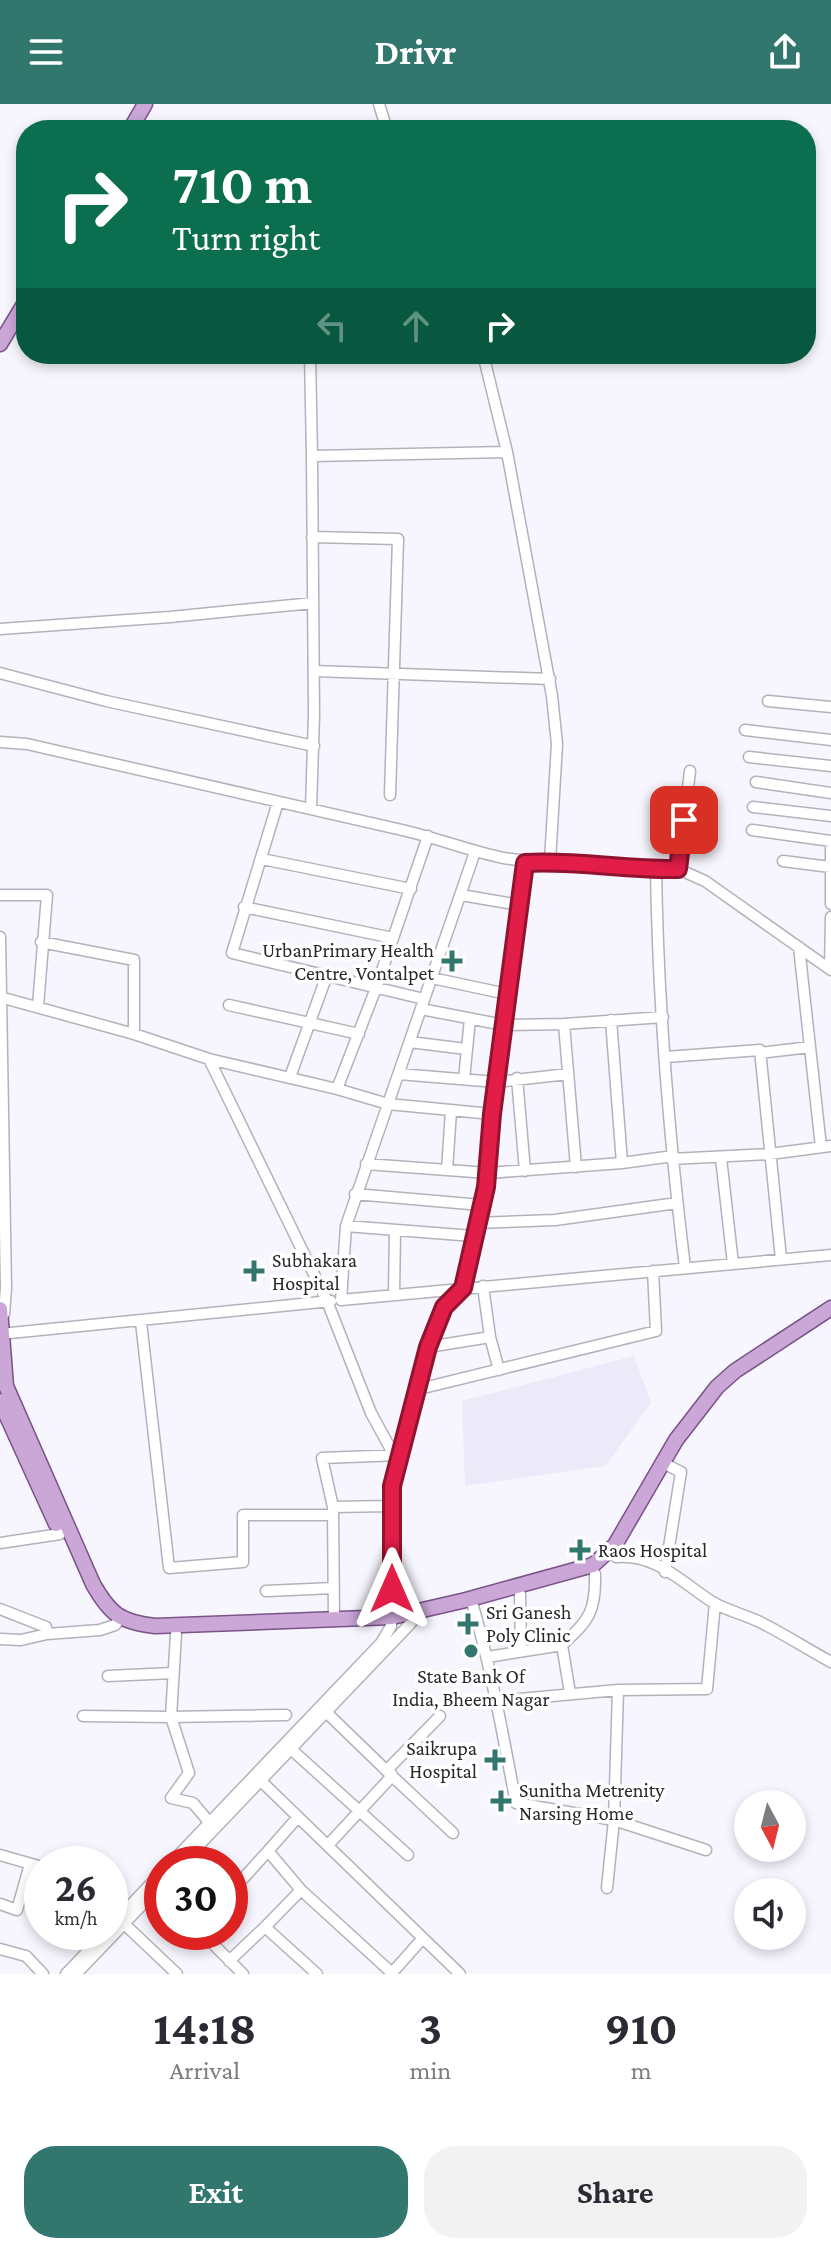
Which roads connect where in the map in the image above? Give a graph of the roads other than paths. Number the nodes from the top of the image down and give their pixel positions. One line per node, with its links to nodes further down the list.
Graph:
1 (16, 318): 2 (main road)
2 (0, 344)
3 (310, 364): 6 (street)
4 (485, 364): 5 (street)
5 (507, 452): 6 (street); 13 (street)
6 (312, 456): 7 (street)
7 (312, 537): 8 (street); 12 (street)
8 (313, 603): 9 (street); 10 (street)
9 (0, 629)
10 (314, 671): 12 (street); 19 (street)
11 (0, 673): 19 (street)
12 (396, 673): 13 (street); 25 (street)
13 (550, 679): 36 (street)
14 (768, 701): 15 (street)
15 (831, 707)
16 (745, 730): 17 (street)
17 (831, 740)
18 (0, 742): 26 (street)
19 (314, 746): 28 (street)
20 (749, 757): 21 (street)
21 (831, 766)
22 (690, 771): 41 (street)
23 (756, 782): 24 (street)
24 (831, 793)
25 (390, 795)
26 (278, 802): 28 (street); 35 (street)
27 (753, 807): 29 (street)
28 (311, 808): 31 (street)
29 (831, 816)
30 (752, 830): 32 (street)
31 (428, 836): 34 (street); 42 (street)
32 (831, 841)
33 (831, 848): 39 (street)
34 (475, 852): 38 (street); 44 (street)
35 (262, 859): 42 (street); 47 (street)
36 (550, 861): 38 (street); 40 (street)
37 (783, 861): 39 (street)
38 (525, 863): 46 (street)
39 (830, 867): 45 (street)
40 (656, 869): 41 (street); 62 (street)
41 (678, 869): 52 (street)
42 (411, 889): 50 (street)
43 (0, 895): 51 (street)
44 (461, 895): 46 (street); 55 (street)
45 (831, 904)
46 (520, 905): 57 (street)
47 (244, 907): 50 (street); 54 (street)
48 (831, 917): 53 (street)
49 (0, 937): 58 (street)
50 (393, 938): 56 (street)
51 (41, 942): 61 (street); 68 (street)
52 (799, 947): 53 (street); 71 (street)
53 (830, 970)
54 (327, 975): 56 (street); 65 (street)
55 (432, 978): 57 (street); 59 (street)
56 (376, 988): 59 (street); 69 (street)
57 (507, 994): 67 (street)
58 (1, 997): 61 (street); 117 (street)
59 (423, 1004): 63 (street); 70 (street)
60 (229, 1005): 65 (street)
61 (38, 1006): 68 (street)
62 (663, 1017): 64 (street); 74 (street)
63 (470, 1019): 67 (street); 72 (street)
64 (611, 1020): 66 (street); 90 (street)
65 (308, 1024): 69 (street); 78 (street)
66 (564, 1024): 67 (street); 77 (street)
67 (504, 1025): 81 (street)
68 (134, 1034): 75 (street)
69 (359, 1034): 82 (street)
70 (410, 1042): 72 (street); 76 (street)
71 (810, 1047): 73 (street); 86 (street)
72 (466, 1049): 80 (street)
73 (760, 1053): 74 (street); 87 (street)
74 (666, 1057): 88 (street)
75 (209, 1059): 78 (street); 112 (street)
76 (399, 1074): 80 (street); 83 (street)
77 (568, 1074): 79 (street); 92 (street)
78 (290, 1077): 82 (street)
79 (517, 1078): 81 (street); 94 (street)
80 (464, 1079): 81 (street)
81 (496, 1082): 85 (street)
82 (337, 1089): 83 (street)
83 (388, 1104): 84 (street); 91 (street)
84 (451, 1111): 85 (street); 93 (street)
85 (492, 1114): 95 (street)
86 (826, 1147): 87 (street)
87 (770, 1154): 89 (street); 104 (street)
88 (672, 1157): 89 (street); 90 (street); 97 (street)
89 (721, 1158): 105 (street)
90 (622, 1163): 92 (street)
91 (366, 1164): 93 (street); 96 (street)
92 (576, 1167): 94 (street)
93 (447, 1170): 95 (street)
94 (525, 1171): 95 (street)
95 (488, 1173): 98 (street)
96 (355, 1194): 98 (street); 100 (street)
97 (677, 1203): 99 (street); 106 (street)
98 (481, 1205): 99 (street)
99 (477, 1223): 102 (street)
100 (346, 1226): 101 (street); 111 (street)
101 (395, 1230): 102 (street); 110 (street)
102 (473, 1236): 109 (street)
103 (831, 1255): 104 (street)
104 (781, 1259): 105 (street)
105 (733, 1264): 106 (street)
106 (685, 1268): 107 (street)
107 (653, 1271): 108 (street); 120 (street)
108 (483, 1286): 109 (street); 118 (street)
109 (463, 1288): 110 (street); 119 (street)
110 (394, 1294): 111 (street)
111 (341, 1300): 112 (street)
112 (327, 1301): 116 (street); 124 (street)
113 (831, 1308): 139 (main road)
114 (0, 1309): 117 (main road)
115 (831, 1317): 125 (main road)
116 (141, 1322): 117 (street); 127 (street)
117 (1, 1334): 142 (main road)
118 (490, 1337): 119 (street); 120 (street)
119 (428, 1347): 121 (street)
120 (499, 1370): 121 (street)
121 (419, 1389): 124 (street)
122 (0, 1401): 123 (main road)
123 (6, 1428): 128 (main road)
124 (398, 1455): 126 (street); 127 (street)
125 (669, 1466): 130 (main road); 131 (street)
126 (392, 1506): 127 (street); 141 (street)
127 (333, 1511): 133 (street)
128 (60, 1534): 129 (street); 142 (main road)
129 (0, 1543)
130 (616, 1557): 131 (street); 132 (main road)
131 (665, 1572): 136 (street)
132 (595, 1574): 135 (main road); 146 (street)
133 (334, 1588): 134 (street); 140 (street)
134 (266, 1591)
135 (520, 1594): 137 (main road); 147 (street)
136 (715, 1603): 149 (street); 152 (street)
137 (473, 1606): 139 (main road); 148 (street)
138 (0, 1609): 143 (street)
139 (412, 1618): 141 (main road); 155 (street)
140 (334, 1621): 141 (main road); 142 (main road)
141 (392, 1621): 144 (main road); 166 (street)
142 (118, 1622): 143 (street); 144 (main road)
143 (47, 1634): 145 (street)
144 (176, 1634): 150 (street)
145 (0, 1639)
146 (562, 1645): 147 (street); 153 (street)
147 (521, 1650): 148 (street)
148 (488, 1657): 154 (street)
149 (831, 1662)
150 (173, 1673): 151 (street); 159 (street)
151 (108, 1676)
152 (618, 1690): 153 (street); 165 (street)
153 (570, 1693): 154 (street)
154 (496, 1701): 165 (street)
155 (327, 1713): 160 (street); 161 (street)
156 (286, 1715): 159 (street)
157 (83, 1716): 159 (street)
158 (440, 1716): 161 (street)
159 (171, 1717): 166 (street)
160 (291, 1749): 162 (street); 163 (street)
161 (392, 1776): 163 (street); 167 (street)
162 (261, 1781): 164 (street); 170 (street)
163 (361, 1812): 168 (street); 174 (street)
164 (298, 1817): 168 (street); 172 (street)
165 (614, 1820): 171 (street); 178 (street)
166 (209, 1822): 169 (street)
167 (453, 1833)
168 (328, 1845): 187 (street)
169 (187, 1846)
170 (198, 1846)
171 (706, 1850)
172 (268, 1851): 176 (street); 179 (street)
173 (0, 1855): 175 (street)
174 (408, 1855)
175 (24, 1862)
176 (248, 1873)
177 (24, 1885): 182 (street)
178 (607, 1888)
179 (301, 1890): 185 (street); 199 (street)
180 (144, 1894): 183 (street)
181 (144, 1903): 184 (street)
182 (0, 1904)
183 (128, 1913)
184 (128, 1916)
185 (265, 1927): 192 (street); 198 (street)
186 (128, 1928): 196 (street)
187 (423, 1938): 199 (street); 200 (street)
188 (88, 1950): 195 (street)
189 (98, 1950): 193 (street)
190 (218, 1950): 192 (street)
191 (1, 1951): 194 (street)
192 (229, 1961): 197 (street)
193 (80, 1973)
194 (43, 1974)
195 (66, 1974)
196 (177, 1974)
197 (243, 1974)
198 (317, 1974)
199 (392, 1974)
200 (458, 1974)

